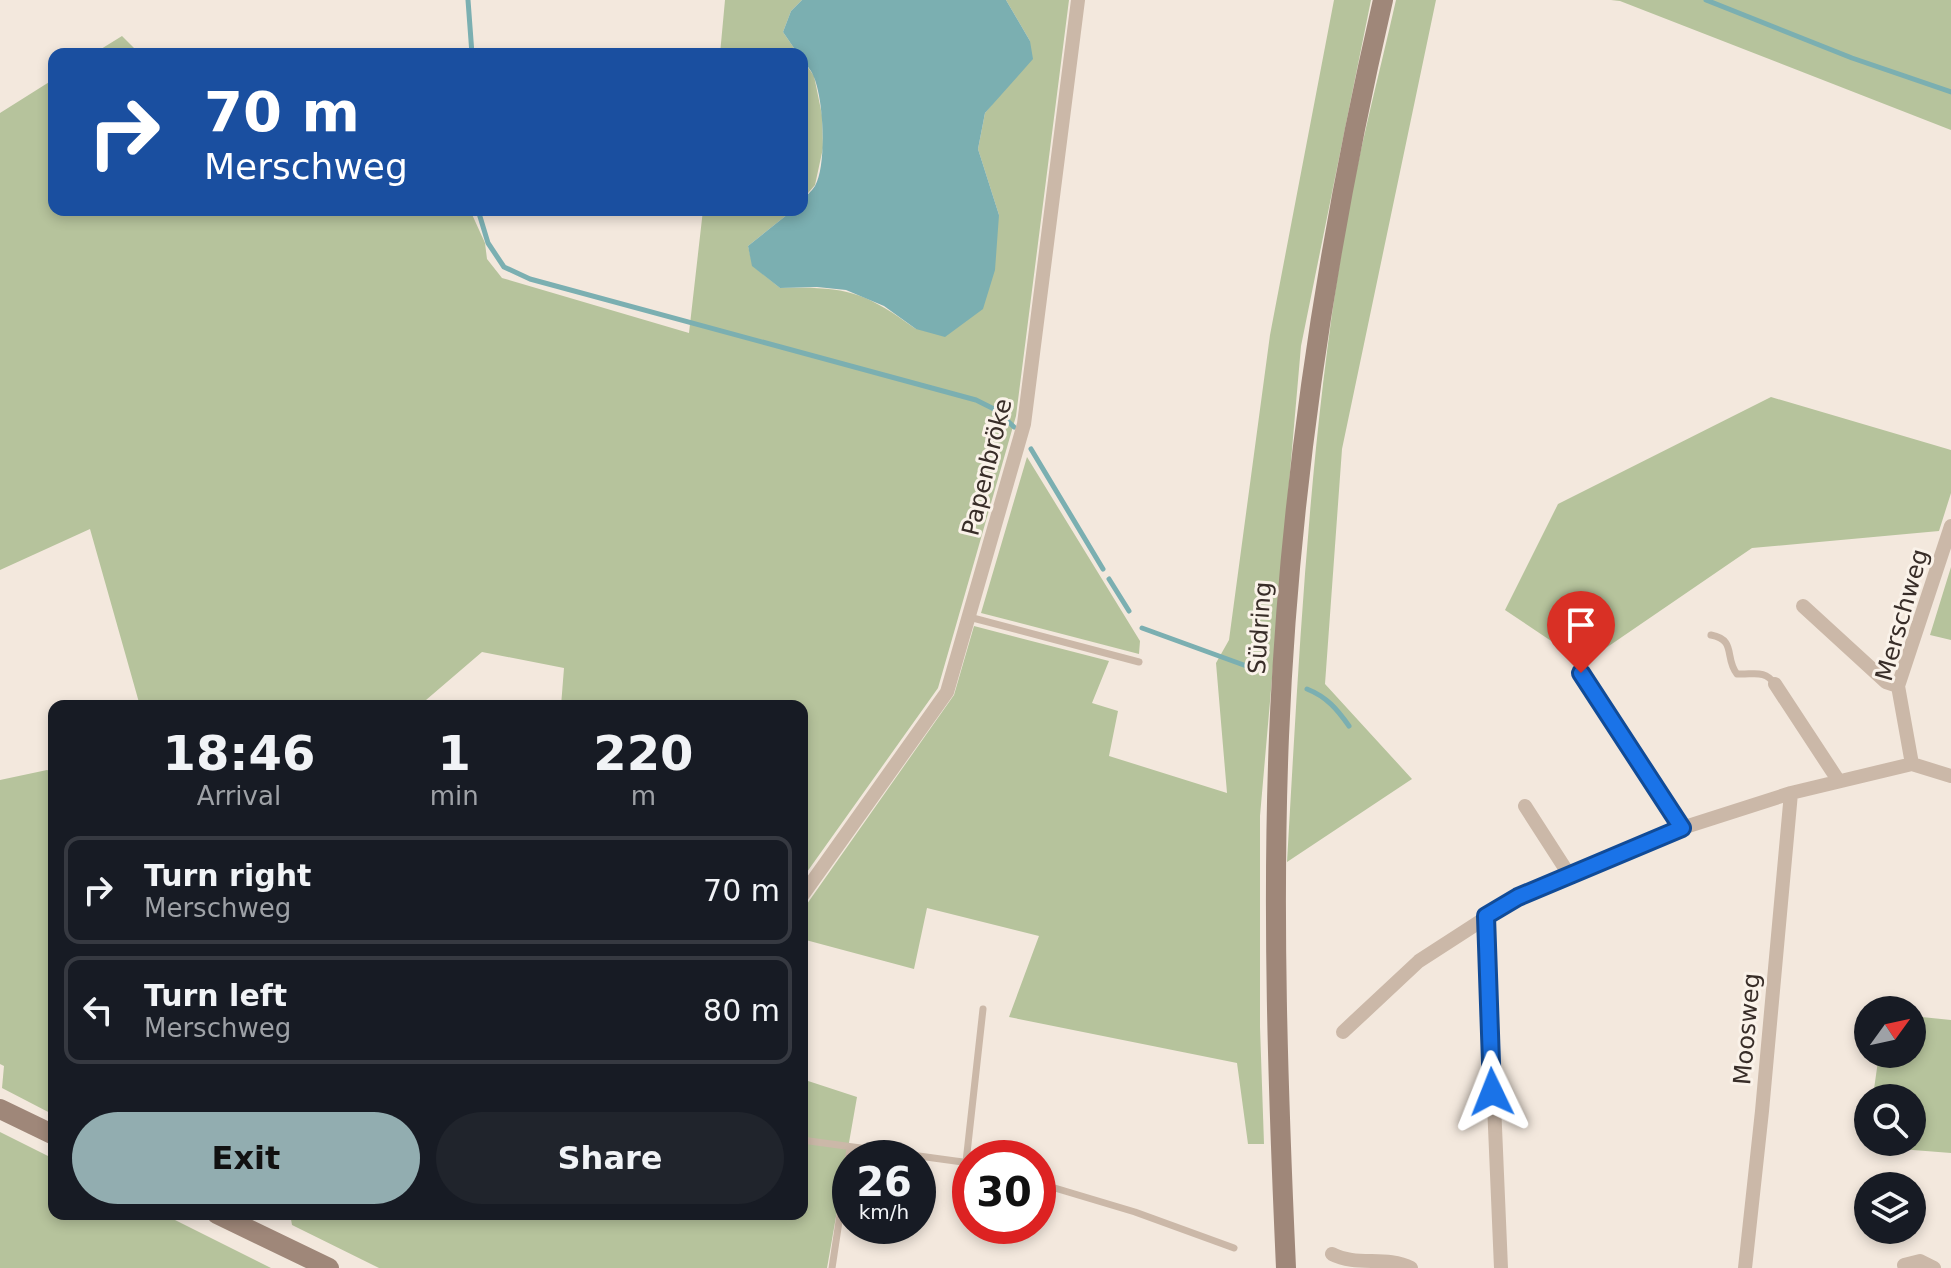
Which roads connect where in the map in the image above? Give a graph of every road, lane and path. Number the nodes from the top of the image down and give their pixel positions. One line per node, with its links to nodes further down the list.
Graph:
1 (1078, 0): 5 (street, Papenbröke)
2 (1383, 0): 35 (main road, Südring)
3 (1951, 526): 10 (street, Merschweg)
4 (1803, 606): 10 (street)
5 (969, 617): 7 (lane); 18 (street, Papenbröke)
6 (1711, 635): 9 (lane)
7 (1139, 662)
8 (1581, 673): 16 (street)
9 (1775, 684): 13 (street)
10 (1898, 686): 11 (street, Merschweg)
11 (1912, 764): 12 (street); 13 (street)
12 (1951, 776)
13 (1838, 780): 14 (street)
14 (1791, 793): 16 (street); 38 (street, Moosweg)
15 (1525, 806): 17 (street)
16 (1682, 828): 17 (street)
17 (1570, 876): 19 (street)
18 (808, 888)
19 (1486, 916): 21 (street); 37 (street)
20 (983, 1009): 24 (lane)
21 (1343, 1032)
22 (0, 1109): 23 (main road)
23 (48, 1132)
24 (970, 1140)
25 (808, 1141): 26 (lane)
26 (832, 1145)
27 (1056, 1188): 30 (lane)
28 (236, 1220): 33 (main road)
29 (836, 1244): 34 (lane)
30 (1234, 1248)
31 (1332, 1254): 36 (street)
32 (1904, 1265): 39 (street)
33 (329, 1268)
34 (832, 1268)
35 (1286, 1268)
36 (1411, 1268)
37 (1501, 1268)
38 (1745, 1268)
39 (1934, 1268)

